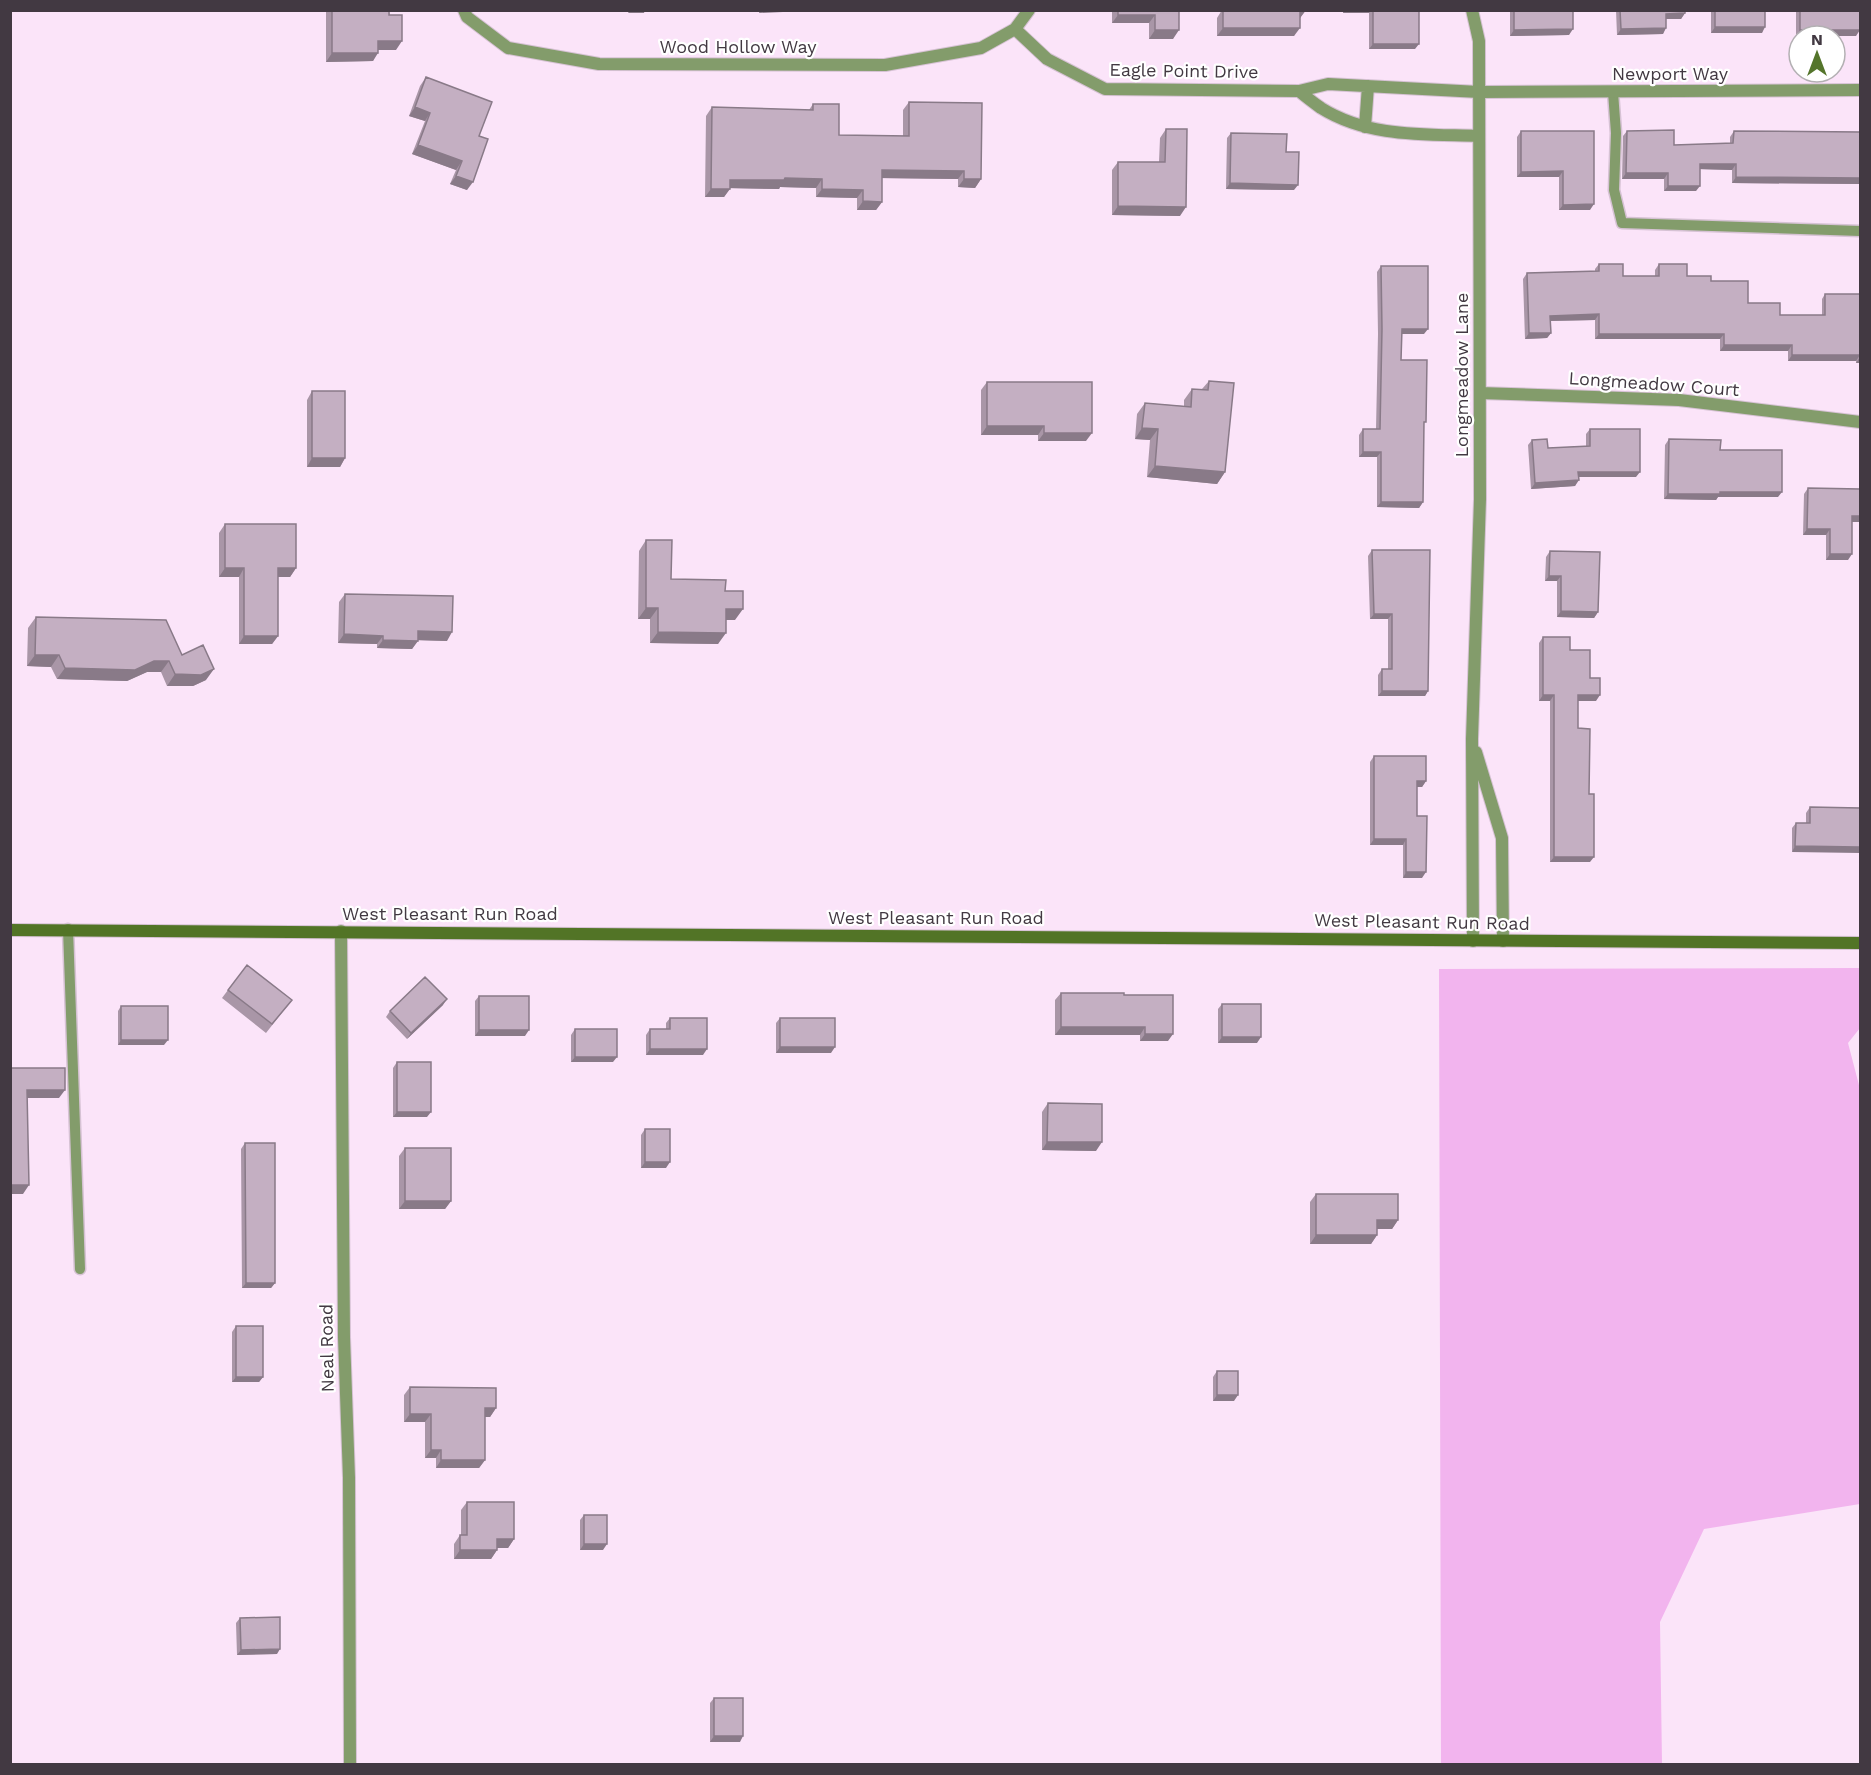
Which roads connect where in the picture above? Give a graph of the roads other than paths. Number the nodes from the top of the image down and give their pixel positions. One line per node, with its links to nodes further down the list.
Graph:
1 (1029, 10): 4 (street)
2 (1472, 10): 8 (street, Longmeadow Lane)
3 (466, 14): 4 (street, Wood Hollow Way)
4 (1015, 29): 7 (street, Eagle Point Drive)
5 (1368, 87): 7 (street, Eagle Point Drive); 8 (street, Eagle Point Drive); 10 (street)
6 (1860, 90): 9 (street, Newport Way)
7 (1299, 91): 10 (street)
8 (1479, 92): 9 (street, Newport Way); 11 (street, Longmeadow Lane)
9 (1613, 92): 12 (lane)
10 (1365, 127): 11 (street)
11 (1479, 136): 13 (street, Longmeadow Lane)
12 (1860, 231)
13 (1480, 393): 14 (street, Longmeadow Court); 15 (street, Longmeadow Lane)
14 (1860, 422)
15 (1472, 740): 19 (street, Longmeadow Lane); 20 (street, Longmeadow Lane)
16 (68, 929): 17 (main road, West Pleasant Run Road); 18 (main road, West Pleasant Run Road); 22 (lane)
17 (10, 930)
18 (341, 931): 19 (main road, West Pleasant Run Road); 23 (street, Neal Road)
19 (1473, 941): 20 (main road, West Pleasant Run Road)
20 (1503, 941): 21 (main road, West Pleasant Run Road)
21 (1860, 943)
22 (80, 1269)
23 (350, 1764)

